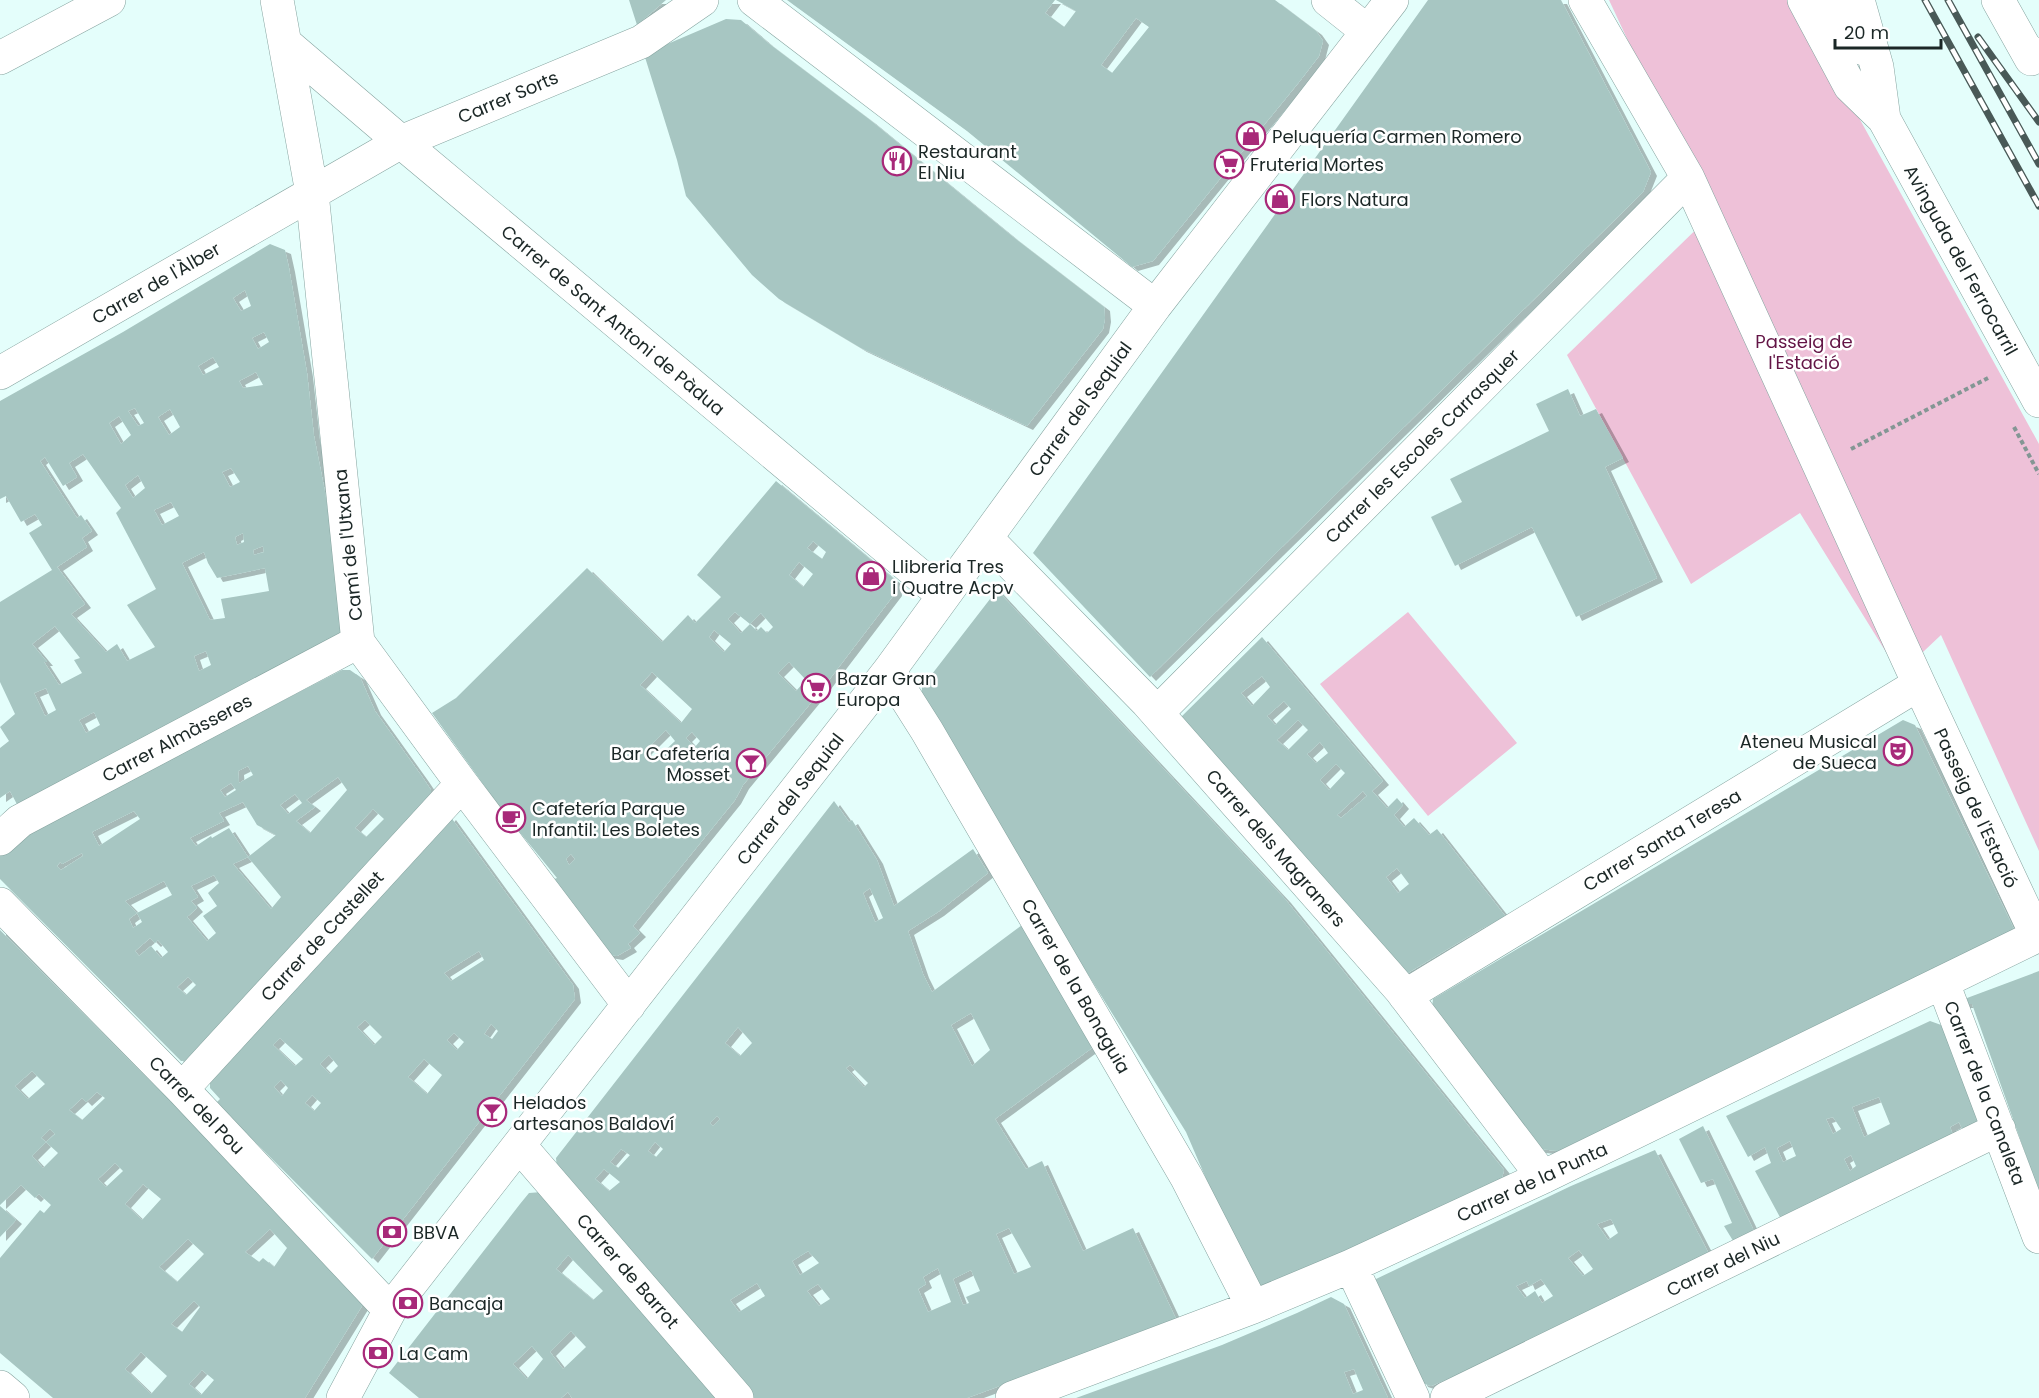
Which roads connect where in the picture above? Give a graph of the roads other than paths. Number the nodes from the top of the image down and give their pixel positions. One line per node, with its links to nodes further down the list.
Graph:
1 (109, 0): 15 (street)
2 (277, 0): 13 (street, Camí de l'Utxana)
3 (702, 0): 18 (street, Carrer Sorts)
4 (754, 0): 21 (street)
5 (1328, 0): 12 (street)
6 (1392, 0): 12 (street, Carrer del Sequial)
7 (1585, 0): 19 (street, Passeig de l'Estació)
8 (1804, 0): 17 (street)
9 (1831, 0): 16 (street)
10 (1858, 0): 16 (street)
11 (1998, 0): 14 (street)
12 (1367, 31): 21 (street, Carrer del Sequial)
13 (285, 43): 18 (street, Carrer de Sant Antoni de Pàdua); 20 (street, Camí de l'Utxana)
14 (2035, 56)
15 (0, 58)
16 (1877, 68): 17 (street)
17 (1884, 119): 23 (street, Avinguda del Ferrocarril)
18 (401, 142): 20 (street, Carrer Sorts); 25 (street, Carrer de Sant Antoni de Pàdua)
19 (1688, 178): 28 (street, Passeig de l'Estació); 29 (street, Carrer les Escoles Carrasquer)
20 (312, 193): 22 (street, Carrer de l'Àlber); 26 (street, Camí de l'Utxana)
21 (1155, 306): 24 (street, Carrer del Sequial)
22 (0, 373)
23 (2039, 401)
24 (986, 538): 25 (street, Carrer del Sequial); 29 (street, Carrer dels Magraners)
25 (943, 596): 27 (street, Carrer del Sequial)
26 (358, 642): 30 (street, Camí de l'Utxana); 31 (street, Carrer Almàsseres)
27 (889, 671): 36 (street, Carrer del Sequial); 43 (street, Carrer de la Bonaguia)
28 (1919, 684): 33 (street, Passeig de l'Estació); 35 (street, Carrer Santa Teresa)
29 (1157, 713): 35 (street, Carrer dels Magraners)
30 (462, 784): 36 (street, Camí de l'Utxana); 37 (street, Carrer de Castellet)
31 (0, 839)
32 (0, 904): 37 (street, Carrer del Pou)
33 (2038, 936): 34 (street, Carrer de la Punta)
34 (1943, 983): 38 (street, Carrer de la Canaleta); 40 (street, Carrer de la Punta)
35 (1405, 996): 40 (street, Carrer dels Magraners)
36 (629, 1005): 39 (street, Carrer del Sequial)
37 (182, 1089): 44 (street, Carrer del Pou)
38 (2000, 1129): 41 (street, Carrer de la Canaleta); 51 (street, Carrer del Niu)
39 (519, 1145): 44 (street, Carrer del Sequial); 48 (street, Carrer de Barrot)
40 (1543, 1177): 42 (street, Carrer de la Punta)
41 (2039, 1237)
42 (1351, 1266): 43 (street, Carrer de la Punta); 50 (street)
43 (1252, 1307): 49 (street, Carrer de la Punta)
44 (390, 1310): 47 (street, Carrer del Sequial)
45 (0, 1387): 46 (street)
46 (13, 1398)
47 (343, 1398)
48 (737, 1398)
49 (1012, 1398)
50 (1413, 1398)
51 (1447, 1398)

